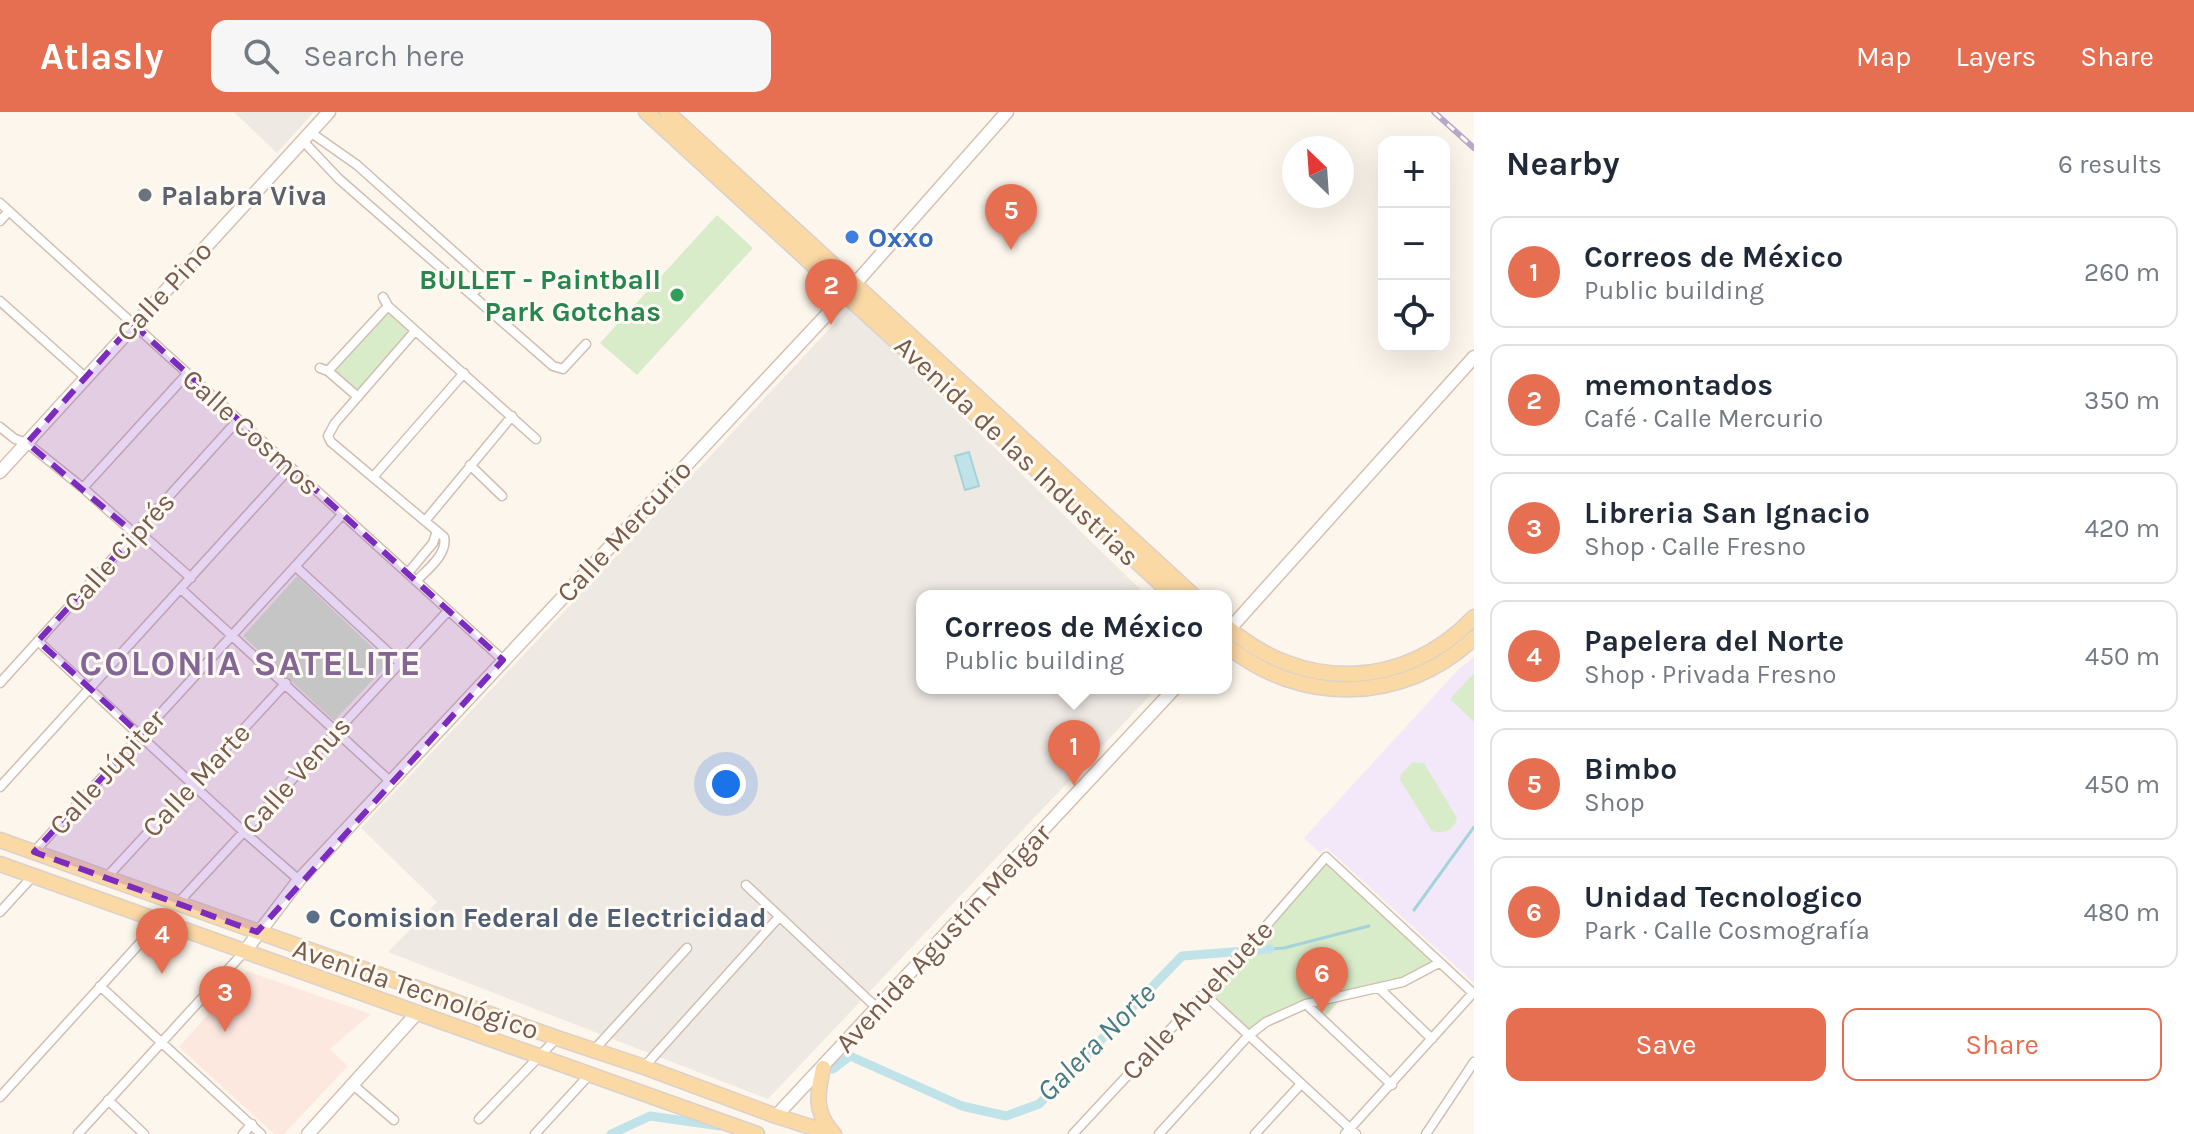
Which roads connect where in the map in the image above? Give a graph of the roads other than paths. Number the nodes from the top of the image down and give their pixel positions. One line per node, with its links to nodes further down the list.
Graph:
1 (329, 112): 5 (main road, Calle Pino)
2 (646, 112): 13 (main road, Avenida de las Industrias)
3 (667, 112): 13 (main road, Avenida de las Industrias)
4 (1007, 112): 13 (main road, Calle Mercurio)
5 (307, 137): 6 (street); 7 (street); 16 (main road, Calle Pino)
6 (341, 155): 7 (street); 10 (street)
7 (330, 167): 12 (street)
8 (0, 203): 9 (street, Calle Cosmos)
9 (9, 211): 11 (street); 16 (street, Calle Cosmos)
10 (417, 220): 12 (street); 14 (street)
11 (0, 221)
12 (403, 236): 14 (street)
13 (850, 289): 33 (main road, Avenida de las Industrias); 55 (main road, Calle Mercurio)
14 (472, 294): 18 (street)
15 (0, 301): 22 (street)
16 (133, 324): 21 (street, Calle Cosmos); 22 (main road, Calle Pino)
17 (415, 331): 20 (street); 23 (street); 23 (street)
18 (586, 344)
19 (1474, 357): 49 (main road)
20 (464, 373): 24 (street); 32 (street)
21 (187, 374): 25 (street, Calle Cosmos); 34 (street)
22 (85, 377): 28 (main road, Calle Pino)
23 (358, 397): 32 (street)
24 (512, 416): 27 (street); 29 (street)
25 (238, 420): 30 (street, Calle Cosmos); 39 (street, Calle Ciprés)
26 (0, 427): 28 (street)
27 (536, 439)
28 (27, 443): 31 (main road, Calle Pino); 34 (street)
29 (470, 465): 35 (street); 37 (street)
30 (290, 468): 36 (street, Calle Cosmos); 42 (street)
31 (0, 472)
32 (374, 476): 37 (street)
33 (1056, 479): 45 (main road, Avenida de las Industrias); 46 (main road, Avenida de las Industrias)
34 (83, 488): 39 (street)
35 (502, 496)
36 (342, 515): 40 (street, Calle Júpiter); 41 (street, Calle Cosmos)
37 (425, 521): 38 (street)
38 (437, 531): 41 (street); 43 (street)
39 (135, 534): 42 (street); 53 (street, Calle Ciprés)
40 (295, 566): 51 (street, Calle Júpiter); 56 (street)
41 (408, 573): 43 (street, Calle Cosmos)
42 (191, 578): 44 (street)
43 (416, 581): 47 (street, Calle Cosmos)
44 (181, 589): 51 (street); 59 (street)
45 (1168, 590)
46 (1187, 590)
47 (448, 611): 55 (street, Calle Cosmos); 56 (street, Calle Venus)
48 (1474, 617): 50 (main road)
49 (1232, 623)
50 (1232, 632)
51 (231, 636): 58 (street); 62 (street, Calle Júpiter)
52 (1474, 638): 54 (main road)
53 (38, 641): 57 (street, Calle Ciprés); 59 (street)
54 (1232, 649)
55 (503, 660): 63 (main road, Calle Mercurio)
56 (400, 663): 61 (street, Calle Venus)
57 (0, 683)
58 (286, 683): 61 (street); 64 (street, Calle Marte)
59 (90, 689): 62 (street); 65 (street)
60 (1169, 694): 87 (main road, Avenida Agustín Melgar)
61 (336, 730): 63 (street); 66 (street, Calle Venus)
62 (141, 735): 64 (street); 68 (street, Calle Júpiter)
63 (391, 782): 72 (main road, Calle Mercurio)
64 (192, 784): 66 (street); 71 (street, Calle Marte)
65 (0, 787)
66 (244, 832): 72 (street); 74 (street, Calle Venus)
67 (0, 840): 68 (main road, Avenida Tecnológico)
68 (34, 852): 71 (main road, Avenida Tecnológico)
69 (0, 864): 70 (main road, Avenida Tecnológico)
70 (33, 876): 75 (street); 77 (main road, Avenida Tecnológico)
71 (106, 878): 74 (main road, Avenida Tecnológico)
72 (299, 880): 78 (main road, Calle Mercurio)
73 (746, 885): 76 (street)
74 (178, 904): 78 (main road, Avenida Tecnológico)
75 (0, 912)
76 (779, 917): 87 (street); 96 (street)
77 (160, 921): 80 (main road, Avenida Tecnológico); 82 (street)
78 (257, 932): 80 (main road, Calle Mercurio); 90 (main road, Avenida Tecnológico)
79 (687, 948): 93 (street)
80 (245, 951): 88 (main road, Avenida Tecnológico); 92 (street)
81 (1439, 963): 83 (street); 84 (street, Calle Ahuehuete); 85 (street)
82 (100, 986): 92 (street); 102 (street)
83 (1379, 988): 86 (street); 91 (street)
84 (1204, 994): 89 (street); 118 (street, Calle Ahuehuete)
85 (1474, 994): 91 (street)
86 (1306, 1004): 89 (street); 101 (street)
87 (877, 1008): 97 (main road, Avenida Agustín Melgar)
88 (418, 1012): 94 (main road, Avenida Tecnológico); 99 (main road)
89 (1248, 1036): 100 (street); 119 (street)
90 (557, 1038): 93 (main road, Avenida Tecnológico); 94 (street)
91 (1432, 1039): 101 (street)
92 (162, 1042): 103 (street); 107 (street)
93 (594, 1050): 96 (main road, Avenida Tecnológico)
94 (541, 1056): 98 (main road, Avenida Tecnológico); 105 (street)
95 (1474, 1062): 121 (street)
96 (644, 1067): 104 (main road, Avenida Tecnológico)
97 (823, 1068): 104 (main road, Avenida Agustín Melgar); 117 (main road)
98 (590, 1073): 108 (main road, Avenida Tecnológico); 110 (street)
99 (352, 1084): 106 (street); 116 (main road)
100 (1301, 1084): 109 (street); 120 (street)
101 (1392, 1085): 109 (street)
102 (0, 1097)
103 (108, 1100): 112 (street); 113 (street)
104 (776, 1116): 111 (main road, Avenida Agustín Melgar); 117 (main road, Avenida Tecnológico)
105 (479, 1119)
106 (394, 1120)
107 (252, 1124): 114 (street); 115 (street)
108 (730, 1128): 111 (main road, Avenida Tecnológico)
109 (1351, 1132)
110 (536, 1133)
111 (753, 1133)
112 (78, 1134)
113 (144, 1134)
114 (243, 1134)
115 (261, 1134)
116 (308, 1134)
117 (833, 1134)
118 (1073, 1134)
119 (1159, 1134)
120 (1255, 1134)
121 (1426, 1134)

